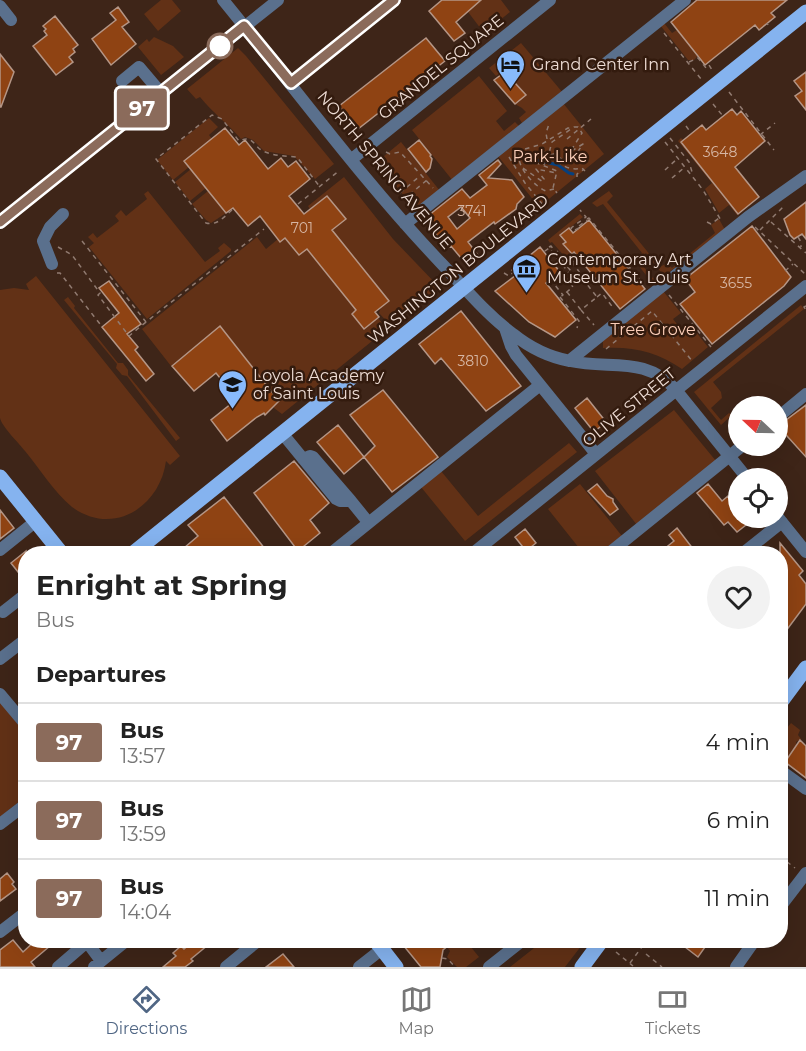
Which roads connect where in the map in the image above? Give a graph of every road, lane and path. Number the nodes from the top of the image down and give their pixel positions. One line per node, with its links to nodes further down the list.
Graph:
1 (223, 0): 10 (street, NORTH SPRING AVENUE)
2 (278, 0): 10 (street)
3 (394, 0): 15 (street)
4 (550, 0): 40 (street, GRANDEL SQUARE)
5 (685, 0): 9 (street)
6 (0, 6): 8 (street)
7 (806, 12): 99 (main road, WASHINGTON BOULEVARD)
8 (11, 20)
9 (656, 23): 11 (path); 31 (street)
10 (244, 26): 15 (street, NORTH SPRING AVENUE); 17 (street)
11 (688, 62): 12 (path); 13 (path)
12 (712, 70)
13 (701, 79)
14 (122, 81): 17 (street)
15 (291, 83): 40 (street, NORTH SPRING AVENUE)
16 (729, 92): 26 (path)
17 (161, 93): 73 (street)
18 (713, 104): 19 (path)
19 (723, 116)
20 (591, 119): 24 (path)
21 (775, 123): 26 (path)
22 (686, 126): 25 (path)
23 (573, 128): 24 (path); 30 (path); 33 (path)
24 (579, 128): 28 (path); 36 (path)
25 (692, 133)
26 (761, 135): 34 (path)
27 (670, 138): 52 (path)
28 (567, 139)
29 (665, 142): 39 (path)
30 (541, 144): 32 (path); 37 (path)
31 (501, 146): 38 (path); 76 (street)
32 (545, 147): 33 (path); 42 (path)
33 (549, 148): 36 (path)
34 (774, 150)
35 (386, 152): 48 (path)
36 (550, 155): 50 (path)
37 (519, 156): 41 (path); 42 (path)
38 (510, 158): 41 (path); 61 (path)
39 (678, 158): 44 (path); 46 (path)
40 (352, 159): 76 (street, NORTH SPRING AVENUE)
41 (518, 160): 43 (path)
42 (545, 165): 47 (path)
43 (521, 166): 47 (path); 55 (path)
44 (685, 167): 51 (path); 52 (path)
45 (340, 170): 56 (path)
46 (665, 170)
47 (557, 174): 58 (path)
48 (422, 175): 54 (path); 57 (path)
49 (806, 176): 98 (street)
50 (577, 177)
51 (672, 177)
52 (693, 177): 70 (path)
53 (388, 178): 57 (path)
54 (426, 180): 59 (path); 63 (path)
55 (534, 183): 58 (path); 61 (path)
56 (320, 187): 64 (path); 67 (path)
57 (406, 188): 60 (path)
58 (554, 189): 62 (path)
59 (434, 190)
60 (400, 193)
61 (533, 193): 65 (path)
62 (557, 193)
63 (409, 202)
64 (298, 204)
65 (543, 205)
66 (783, 207): 72 (path)
67 (232, 210)
68 (580, 210): 71 (path)
69 (63, 214): 82 (street)
70 (720, 217): 74 (path); 75 (path)
71 (587, 218): 71 (path); 102 (path)
72 (771, 221): 79 (path); 84 (path)
73 (0, 222)
74 (707, 222)
75 (723, 223)
76 (405, 224): 99 (street, NORTH SPRING AVENUE)
77 (752, 224): 79 (path)
78 (264, 229): 108 (path)
79 (759, 231): 89 (path)
80 (798, 237): 84 (path)
81 (82, 241): 108 (path)
82 (44, 248): 90 (street); 108 (path)
83 (549, 248): 85 (path); 95 (path); 100 (path)
84 (800, 248): 87 (path)
85 (556, 253): 88 (path); 95 (path)
86 (573, 253): 88 (path)
87 (806, 253)
88 (572, 262): 94 (path)
89 (794, 264): 91 (path); 97 (path)
90 (53, 268): 109 (path)
91 (785, 271)
92 (514, 272): 93 (path)
93 (504, 273)
94 (579, 274): 95 (path); 103 (path)
95 (575, 276)
96 (550, 279): 101 (path)
97 (805, 280): 118 (street, OLIVE STREET)
98 (662, 286): 102 (street); 113 (path)
99 (464, 287): 110 (street, NORTH SPRING AVENUE); 121 (main road, WASHINGTON BOULEVARD)
100 (567, 291): 101 (path); 105 (path)
101 (563, 295): 111 (path)
102 (651, 295): 115 (street)
103 (597, 297): 105 (path); 107 (path)
104 (806, 306): 106 (path)
105 (581, 310): 112 (path)
106 (806, 310)
107 (617, 312)
108 (146, 322)
109 (100, 324)
110 (505, 328): 115 (street, NORTH SPRING AVENUE); 117 (street, NORTH SPRING AVENUE)
111 (577, 328)
112 (596, 329)
113 (712, 348)
114 (606, 349): 116 (path)
115 (569, 361): 118 (street, NORTH SPRING AVENUE)
116 (693, 362)
117 (540, 385): 122 (street, NORTH SPRING AVENUE); 128 (street)
118 (676, 390): 122 (street, OLIVE STREET); 123 (street, NORTH SPRING AVENUE)
119 (806, 394): 120 (street)
120 (788, 409)
121 (282, 433): 128 (street); 132 (main road, WASHINGTON BOULEVARD)
122 (596, 454): 134 (street, OLIVE STREET)
123 (728, 455)
124 (729, 456): 125 (street, NORTH SPRING AVENUE); 135 (street)
125 (739, 468)
126 (0, 477): 127 (main road)
127 (36, 521): 131 (main road); 137 (street)
128 (368, 522): 133 (street)
129 (769, 528): 136 (street)
130 (786, 528): 138 (street)
131 (56, 546)
132 (142, 546)
133 (340, 546)
134 (482, 546)
135 (618, 546)
136 (750, 546)
137 (0, 550)
138 (806, 552)
139 (18, 600): 140 (street)
140 (3, 612)
141 (18, 645): 142 (street)
142 (0, 659)
143 (806, 668): 144 (main road)
144 (788, 692)
145 (0, 694): 146 (street)
146 (18, 715)
147 (788, 776): 148 (street)
148 (806, 789)
149 (18, 810): 150 (street)
150 (0, 824)
151 (788, 863): 152 (path)
152 (805, 874): 153 (street)
153 (788, 896)
154 (18, 918): 155 (street)
155 (0, 932)
156 (80, 948): 172 (street)
157 (90, 948): 170 (street)
158 (117, 948): 170 (street)
159 (249, 948): 173 (street)
160 (374, 948): 174 (street)
161 (382, 948): 175 (main road)
162 (513, 948): 177 (street)
163 (596, 948): 178 (main road)
164 (641, 948): 169 (path)
165 (749, 948): 180 (street)
166 (616, 952): 169 (path)
167 (646, 954): 179 (path)
168 (441, 958): 176 (path)
169 (630, 963): 171 (path)
170 (98, 964)
171 (633, 966)
172 (58, 967)
173 (226, 967)
174 (359, 967)
175 (396, 967)
176 (455, 967)
177 (489, 967)
178 (582, 967)
179 (662, 967)
180 (736, 967)

